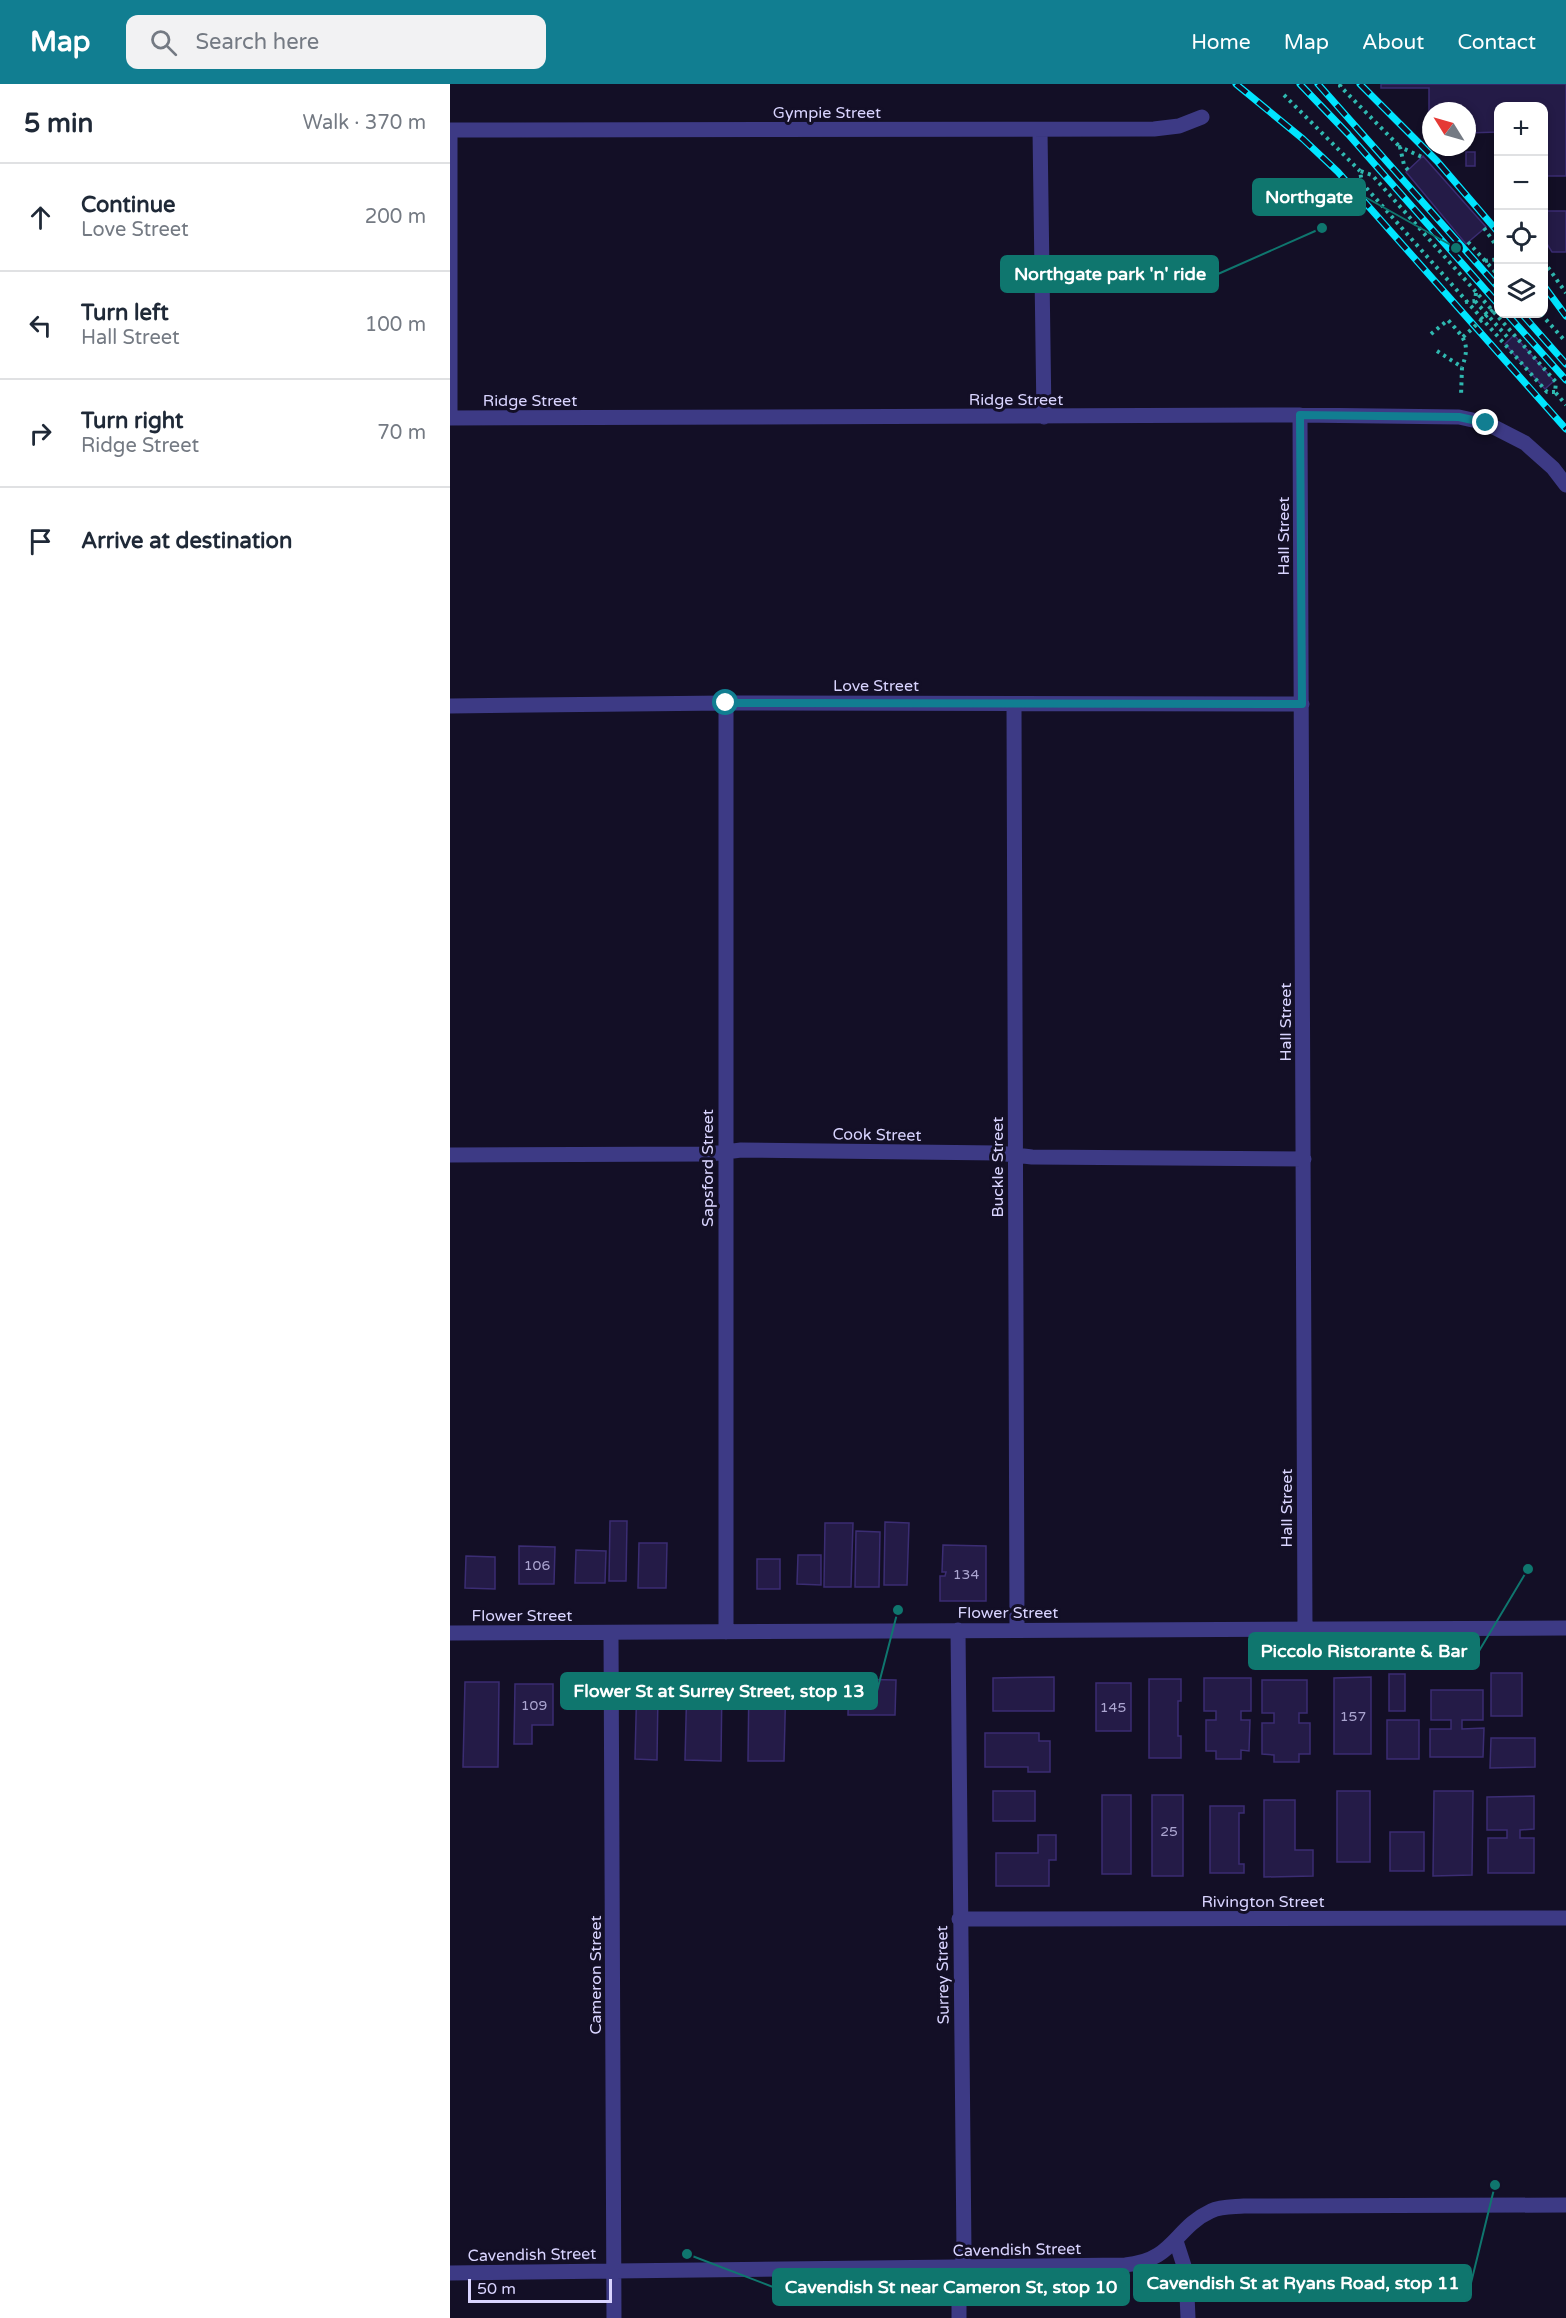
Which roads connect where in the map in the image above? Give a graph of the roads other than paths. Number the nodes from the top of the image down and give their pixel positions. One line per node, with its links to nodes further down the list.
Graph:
1 (1202, 117): 3 (street, Gympie Street)
2 (450, 130): 3 (street, Gympie Street); 6 (street)
3 (1040, 130): 5 (street)
4 (1300, 415): 5 (street, Ridge Street); 7 (street, Ridge Street); 10 (street, Hall Street)
5 (1044, 417): 6 (street, Ridge Street)
6 (450, 418)
7 (1564, 482)
8 (726, 703): 9 (street, Love Street); 11 (street, Love Street); 12 (street, Sapsford Street)
9 (1014, 704): 10 (street, Love Street); 14 (street, Buckle Street)
10 (1302, 704): 15 (street, Hall Street)
11 (450, 706)
12 (725, 1152): 13 (street, Cook Street); 14 (street, Cook Street); 20 (street, Sapsford Street)
13 (450, 1155)
14 (1015, 1155): 15 (street, Cook Street); 19 (street, Buckle Street)
15 (1304, 1159): 17 (street, Hall Street)
16 (1566, 1628): 17 (street, Flower Street)
17 (1305, 1629): 19 (street, Flower Street)
18 (958, 1630): 19 (street, Flower Street); 20 (street, Flower Street); 24 (street, Surrey Street)
19 (1017, 1630)
20 (726, 1632): 22 (street, Flower Street)
21 (450, 1633): 22 (street, Flower Street)
22 (611, 1633): 28 (street, Cameron Street)
23 (1566, 1918): 24 (street, Rivington Street)
24 (959, 1919): 27 (street, Surrey Street)
25 (1566, 2205): 26 (street, Cavendish Street)
26 (1176, 2241): 27 (street, Cavendish Street); 32 (street)
27 (961, 2268): 28 (street, Cavendish Street); 31 (street, Surrey Street)
28 (614, 2271): 29 (street, Cavendish Street); 30 (street, Cameron Street)
29 (450, 2272)
30 (614, 2318)
31 (959, 2318)
32 (1188, 2318)

